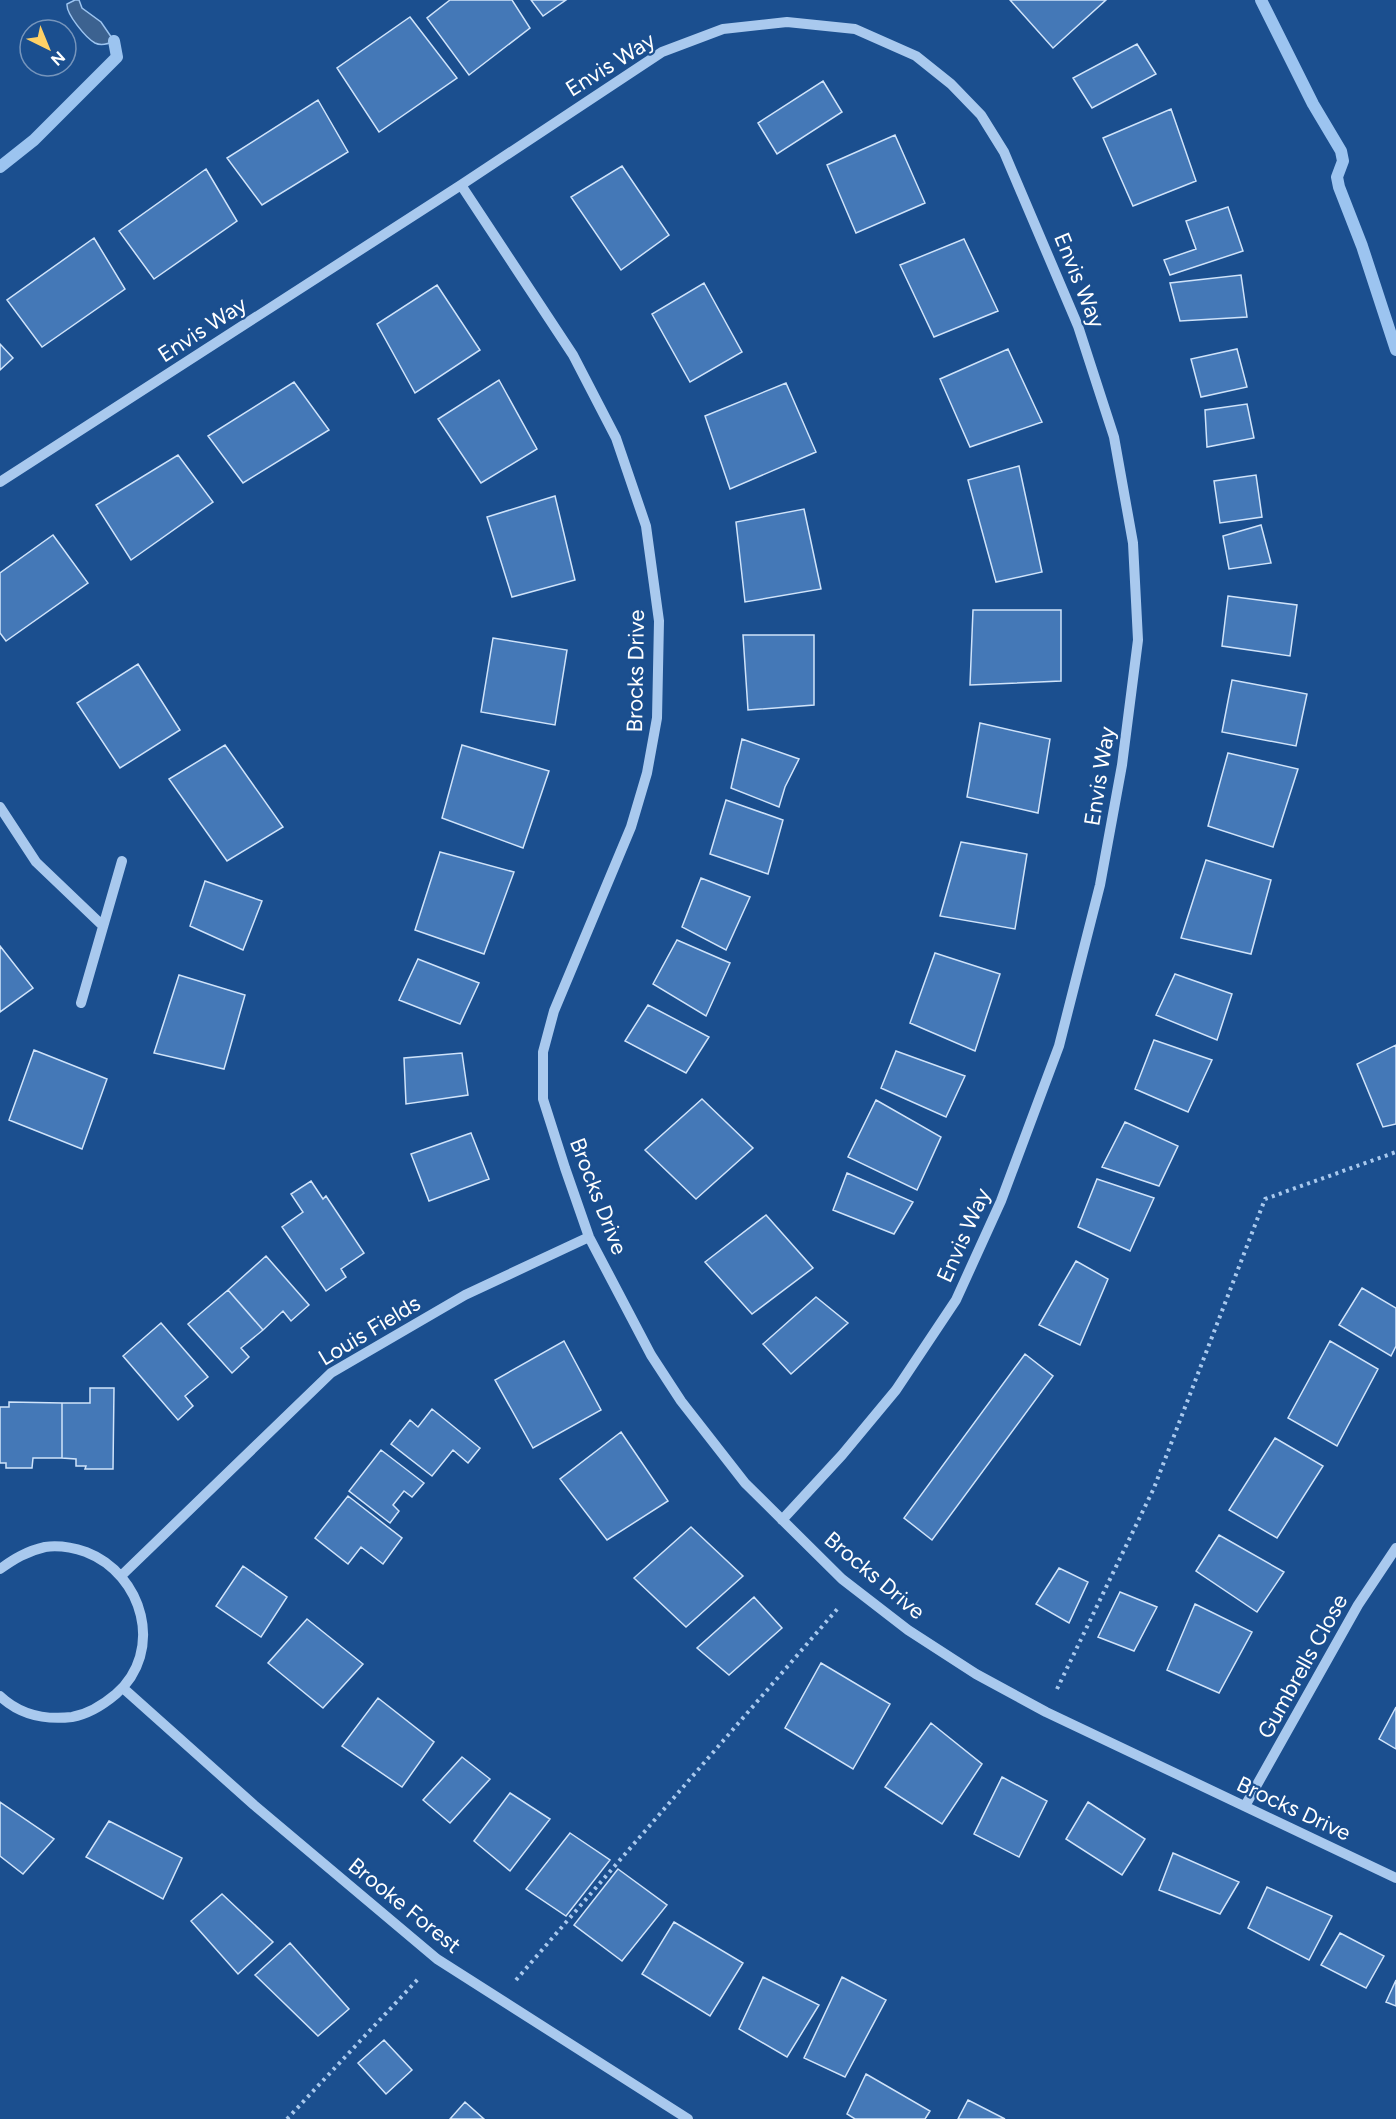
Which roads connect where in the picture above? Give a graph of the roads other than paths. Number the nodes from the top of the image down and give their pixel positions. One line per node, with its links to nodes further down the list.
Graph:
1 (461, 185): 2 (street, Envis Way); 7 (street, Brocks Drive); 8 (street, Envis Way)
2 (0, 483)
3 (0, 807): 5 (street)
4 (122, 861): 5 (street)
5 (103, 927): 6 (street)
6 (81, 1003)
7 (590, 1237): 8 (street, Brocks Drive); 11 (street, Louis Fields)
8 (782, 1520): 14 (street, Brocks Drive)
9 (1396, 1548): 14 (street, Gumbrells Close)
10 (0, 1569): 11 (street)
11 (122, 1575): 12 (street)
12 (123, 1688): 13 (street); 16 (street, Brooke Forest)
13 (0, 1696)
14 (1245, 1806): 15 (street, Brocks Drive)
15 (1396, 1878)
16 (688, 2119)

